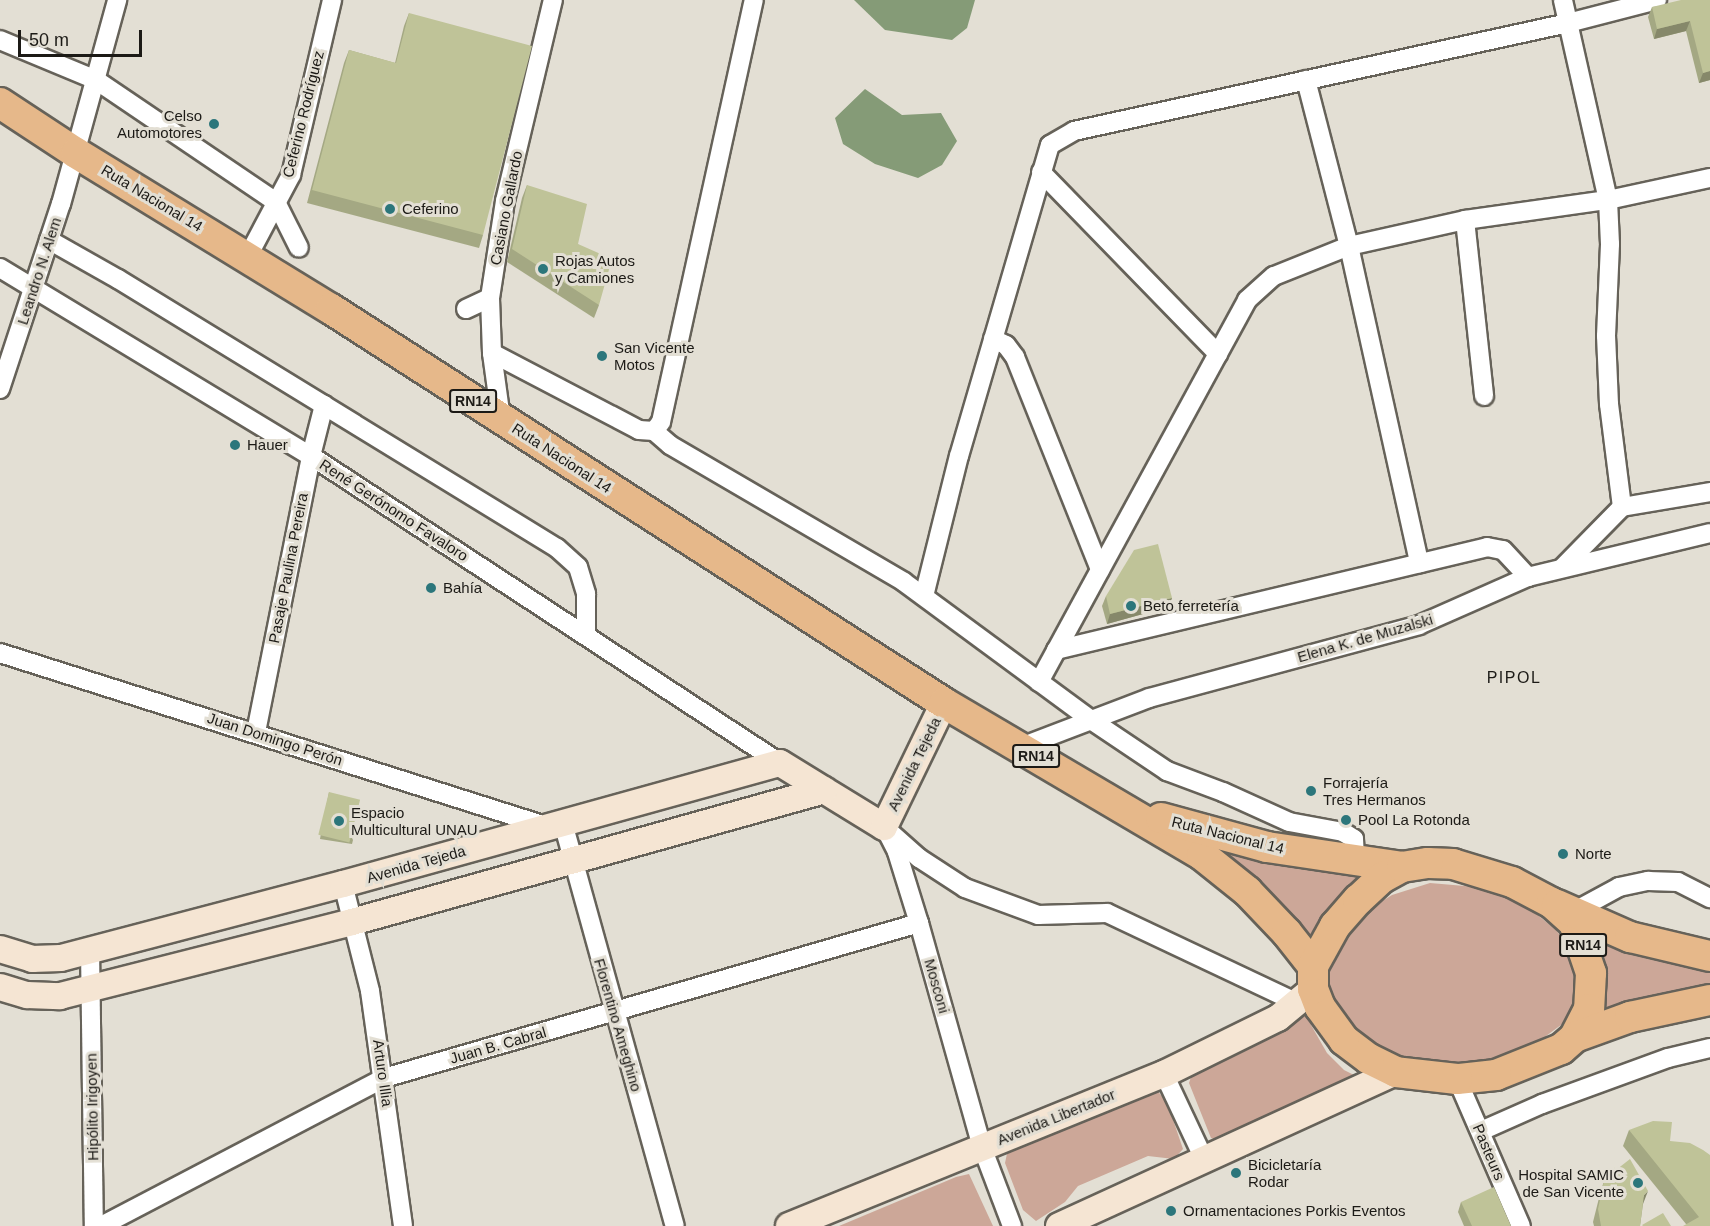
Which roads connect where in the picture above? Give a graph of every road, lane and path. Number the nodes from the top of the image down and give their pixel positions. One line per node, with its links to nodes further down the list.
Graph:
1 (117, 0): 9 (street, Leandro N. Alem)
2 (332, 0): 16 (street, Ceferino Rodríguez)
3 (553, 0): 24 (street, Casiano Gallardo)
4 (754, 0): 33 (street)
5 (1563, 0): 7 (street)
6 (1657, 0): 7 (street)
7 (1568, 23): 10 (street); 15 (street)
8 (0, 40): 9 (street)
9 (96, 80): 12 (street, Leandro N. Alem); 16 (street)
10 (1306, 80): 13 (street); 19 (street)
11 (0, 104): 12 (highway, Ruta Nacional 14 / RN14)
12 (76, 153): 18 (street, Leandro N. Alem); 21 (highway, Ruta Nacional 14 / RN14)
13 (1041, 172): 26 (street); 28 (street)
14 (1710, 177): 15 (street)
15 (1608, 200): 17 (street); 36 (street)
16 (276, 202): 20 (street); 21 (street, Ceferino Rodríguez)
17 (1465, 220): 19 (street); 30 (street)
18 (50, 240): 23 (street, Leandro N. Alem); 31 (street)
19 (1349, 246): 28 (street); 38 (street)
20 (299, 248)
21 (248, 256): 32 (highway, Ruta Nacional 14 / RN14)
22 (0, 268): 23 (street, René Gerónomo Favaloro)
23 (33, 289): 29 (street, Leandro N. Alem); 34 (street, René Gerónomo Favaloro)
24 (490, 298): 25 (street); 27 (street, Casiano Gallardo)
25 (466, 309)
26 (993, 339): 40 (street); 42 (street)
27 (492, 353): 32 (street, Casiano Gallardo); 33 (street)
28 (1218, 354): 40 (street)
29 (0, 389)
30 (1484, 396)
31 (324, 405): 34 (street, Pasaje Paulina Pereira); 43 (street)
32 (501, 419): 47 (highway, Ruta Nacional 14 / RN14)
33 (654, 431): 42 (street)
34 (310, 456): 43 (street, René Gerónomo Favaloro); 49 (street, Pasaje Paulina Pereira)
35 (1710, 492): 36 (street)
36 (1622, 507): 39 (street)
37 (1710, 533): 39 (street, Elena K. de Muzalski)
38 (1419, 563): 41 (street); 44 (street)
39 (1563, 567): 41 (street, Elena K. de Muzalski)
40 (1100, 570): 44 (street)
41 (1528, 577): 48 (street, Elena K. de Muzalski)
42 (924, 596): 46 (street)
43 (586, 634): 51 (street, René Gerónomo Favaloro)
44 (1056, 650): 46 (street)
45 (0, 653): 49 (street, Juan Domingo Perón)
46 (1039, 682): 48 (street)
47 (945, 703): 50 (highway, Ruta Nacional 14 / RN14); 55 (main road, Avenida Tejeda)
48 (1091, 720): 50 (street, Elena K. de Muzalski); 56 (street)
49 (256, 732): 54 (street, Juan Domingo Perón)
50 (1021, 747): 53 (highway, Ruta Nacional 14 / RN14)
51 (780, 763): 52 (main road, Avenida Tejeda); 54 (main road, Avenida Tejeda)
52 (824, 790): 55 (main road, Avenida Tejeda); 57 (main road)
53 (1127, 809): 56 (highway, Ruta Nacional 14 / RN14); 67 (highway, Ruta Nacional 14 / RN14)
54 (556, 825): 57 (street, Florentino Ameghino); 59 (main road, Avenida Tejeda)
55 (884, 827): 63 (street, Mosconi); 67 (street)
56 (1355, 859): 58 (highway, Ruta Nacional 14 / RN14)
57 (574, 861): 62 (main road); 71 (street, Florentino Ameghino)
58 (1402, 867): 61 (highway, Ruta Nacional 14 / RN14); 67 (highway, Ruta Nacional 14 / RN14)
59 (343, 885): 62 (street, Arturo Illia); 65 (main road, Avenida Tejeda)
60 (1710, 898): 61 (street)
61 (1563, 907): 66 (highway, Ruta Nacional 14 / RN14); 72 (highway, Ruta Nacional 14 / RN14)
62 (352, 922): 69 (main road); 76 (street, Arturo Illia)
63 (919, 923): 71 (street, Juan B. Cabral); 79 (street, Mosconi)
64 (0, 950): 65 (main road, Avenida Tejeda)
65 (90, 950): 69 (street, Hipólito Irigoyen)
66 (1710, 956)
67 (1307, 985): 74 (highway, Ruta Nacional 14 / RN14); 75 (main road, Avenida Libertador)
68 (0, 987): 69 (main road)
69 (91, 989): 81 (street, Hipólito Irigoyen)
70 (1710, 1000): 72 (highway, Ruta Nacional 14 / RN14)
71 (614, 1012): 76 (street, Juan B. Cabral); 84 (street, Florentino Ameghino)
72 (1575, 1037): 77 (highway, Ruta Nacional 14 / RN14)
73 (1710, 1048): 78 (street)
74 (1396, 1072): 77 (highway, Ruta Nacional 14 / RN14); 80 (main road)
75 (1164, 1074): 79 (main road, Avenida Libertador); 80 (street)
76 (384, 1078): 82 (street, Juan B. Cabral); 83 (street, Arturo Illia)
77 (1457, 1079): 78 (street, Pasteurs)
78 (1480, 1131): 88 (street, Pasteurs)
79 (982, 1147): 85 (main road, Avenida Libertador); 86 (street, Mosconi)
80 (1205, 1161): 87 (main road)
81 (94, 1226)
82 (101, 1226)
83 (403, 1226)
84 (675, 1226)
85 (789, 1226)
86 (1012, 1226)
87 (1059, 1226)
88 (1521, 1226)

